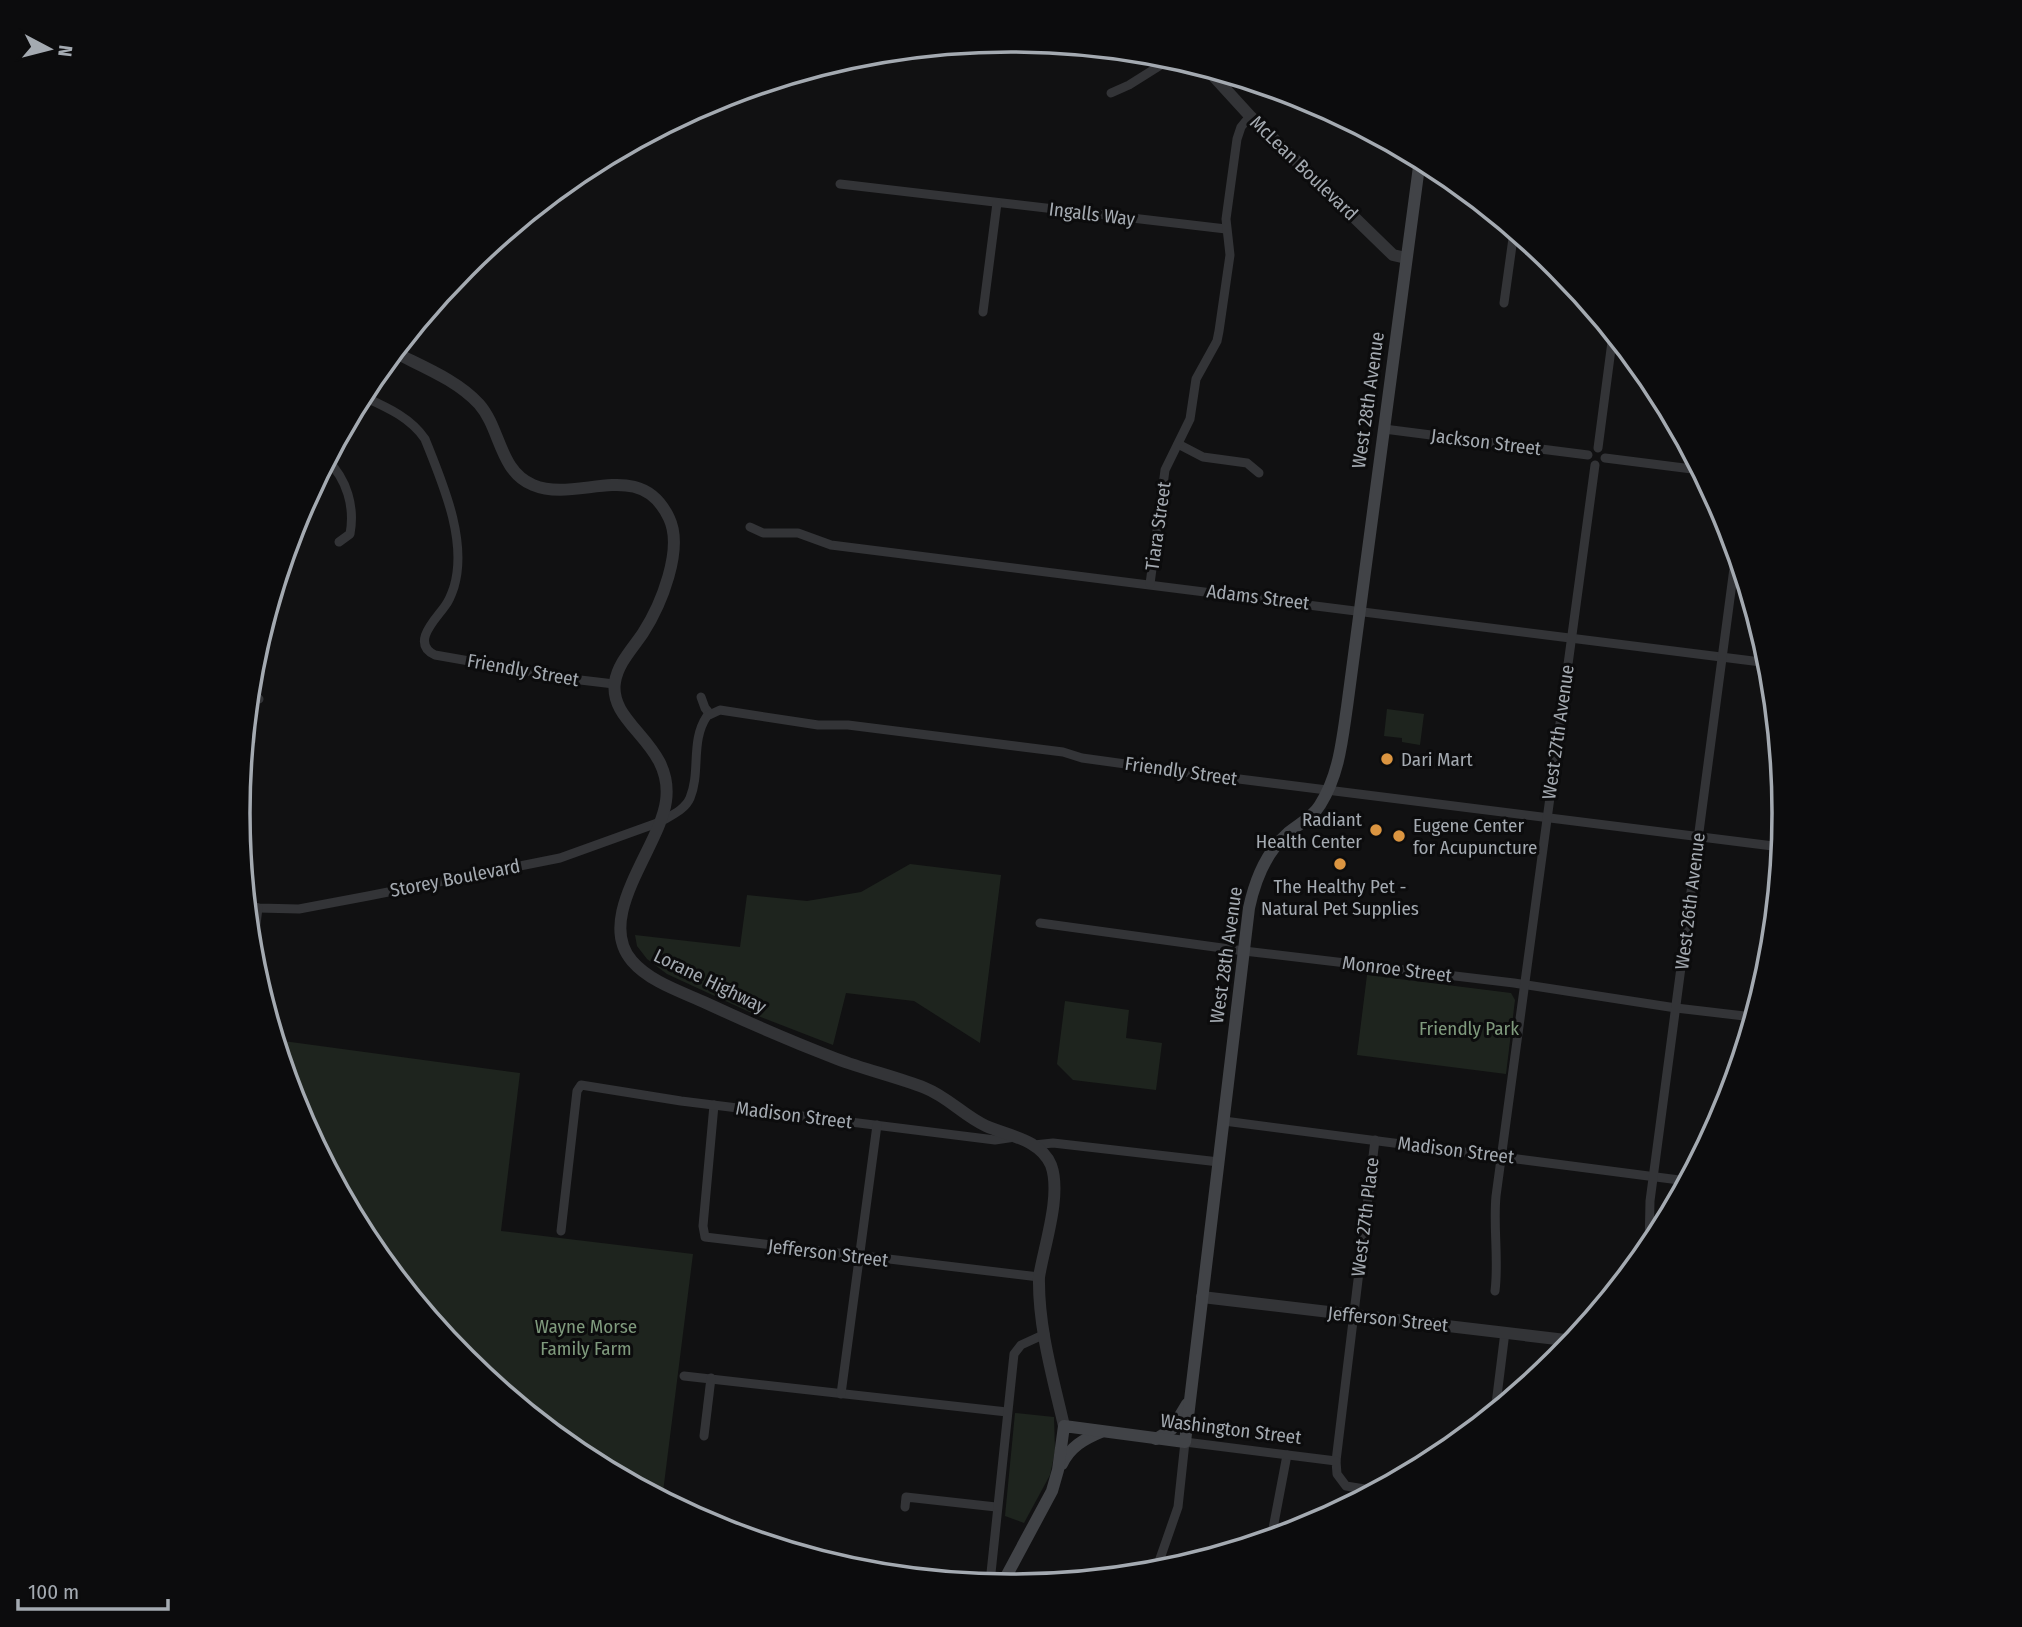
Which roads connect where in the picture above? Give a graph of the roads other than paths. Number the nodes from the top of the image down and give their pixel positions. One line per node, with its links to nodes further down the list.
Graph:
1 (1158, 67): 3 (street)
2 (1218, 81): 4 (street, McLean Boulevard)
3 (1111, 93)
4 (1250, 116): 8 (street); 10 (street, McLean Boulevard)
5 (1418, 171): 10 (main road, West 28th Avenue)
6 (840, 184): 7 (street, Ingalls Way)
7 (997, 203): 8 (street, Ingalls Way); 12 (street)
8 (1226, 229): 17 (street, Tiara Street)
9 (1513, 241): 11 (street)
10 (1406, 258): 16 (main road, West 28th Avenue)
11 (1504, 303)
12 (983, 312)
13 (1611, 346): 18 (street)
14 (402, 356): 33 (street)
15 (372, 401): 33 (street, Friendly Street)
16 (1384, 429): 19 (street, Jackson Street); 29 (main road, West 28th Avenue)
17 (1178, 444): 24 (street); 28 (street, Tiara Street)
18 (1598, 448): 19 (street); 20 (street)
19 (1588, 455): 21 (street)
20 (1605, 458): 21 (street); 23 (street)
21 (1595, 465): 30 (street, West 27th Avenue)
22 (333, 468): 26 (street)
23 (1689, 469)
24 (1259, 473)
25 (750, 527): 28 (street, Adams Street)
26 (340, 542)
27 (1733, 573): 31 (street, West 26th Avenue)
28 (1150, 584): 29 (street, Adams Street)
29 (1360, 610): 30 (street, Adams Street); 36 (main road, West 28th Avenue)
30 (1571, 637): 31 (street, Adams Street); 37 (street, West 27th Avenue)
31 (1722, 657): 32 (street, Adams Street); 39 (street, West 26th Avenue)
32 (1756, 661)
33 (614, 684): 38 (street, Lorane Highway)
34 (701, 696): 35 (street)
35 (710, 714): 36 (street, Friendly Street); 38 (street)
36 (1328, 791): 37 (street, Friendly Street); 44 (main road, West 28th Avenue)
37 (1546, 818): 39 (street, Friendly Street); 45 (street, West 27th Avenue)
38 (660, 822): 41 (street, Storey Boulevard); 51 (street, Lorane Highway)
39 (1699, 837): 40 (street, Friendly Street); 46 (street, West 26th Avenue)
40 (1771, 846)
41 (258, 908): 42 (street)
42 (257, 914)
43 (1040, 923): 44 (street, Monroe Street)
44 (1244, 951): 45 (street, Monroe Street); 49 (main road, West 28th Avenue)
45 (1523, 986): 46 (street, Monroe Street); 54 (street, West 27th Avenue)
46 (1676, 1008): 47 (street, Monroe Street); 56 (street, West 26th Avenue)
47 (1744, 1016)
48 (714, 1105): 50 (street, Madison Street); 59 (street, Madison Street); 60 (street, Jefferson Street)
49 (1224, 1121): 52 (street, Madison Street); 55 (main road, West 28th Avenue)
50 (877, 1125): 51 (street, Madison Street); 60 (street)
51 (1017, 1137): 53 (street, Lorane Highway)
52 (1375, 1140): 54 (street, Madison Street); 64 (street, West 27th Place)
53 (1034, 1145): 55 (street); 61 (street)
54 (1502, 1156): 56 (street, Madison Street); 62 (street, West 27th Avenue)
55 (1219, 1162): 63 (main road, West 28th Avenue)
56 (1654, 1177): 57 (street, Madison Street); 58 (street, West 26th Avenue)
57 (1678, 1180)
58 (1649, 1227)
59 (561, 1231)
60 (861, 1256): 61 (street, Jefferson Street); 70 (street)
61 (1039, 1277): 66 (street)
62 (1495, 1292)
63 (1202, 1297): 64 (street, Jefferson Street); 71 (main road, West 28th Avenue)
64 (1353, 1315): 65 (street, Jefferson Street); 80 (street, West 27th Place)
65 (1504, 1332): 67 (street, Jefferson Street); 72 (street)
66 (1045, 1334): 73 (street); 74 (street)
67 (1561, 1339)
68 (684, 1376): 69 (street)
69 (711, 1378): 70 (street); 76 (street)
70 (841, 1394): 73 (street)
71 (1191, 1394): 77 (main road); 78 (main road, West 28th Avenue)
72 (1496, 1399)
73 (1007, 1412): 84 (street)
74 (1064, 1426): 75 (main road, Washington Street); 81 (main road)
75 (1101, 1432): 77 (main road, Washington Street); 81 (main road)
76 (704, 1436)
77 (1156, 1439): 78 (main road, Washington Street)
78 (1185, 1442): 79 (street, Washington Street); 86 (street, West 28th Avenue)
79 (1287, 1455): 80 (street, Washington Street); 85 (street)
80 (1336, 1461): 82 (street)
81 (1058, 1470): 88 (main road)
82 (1362, 1489)
83 (905, 1507): 84 (street)
84 (996, 1507): 87 (street)
85 (1273, 1528)
86 (1160, 1560)
87 (991, 1574)
88 (1008, 1574)

